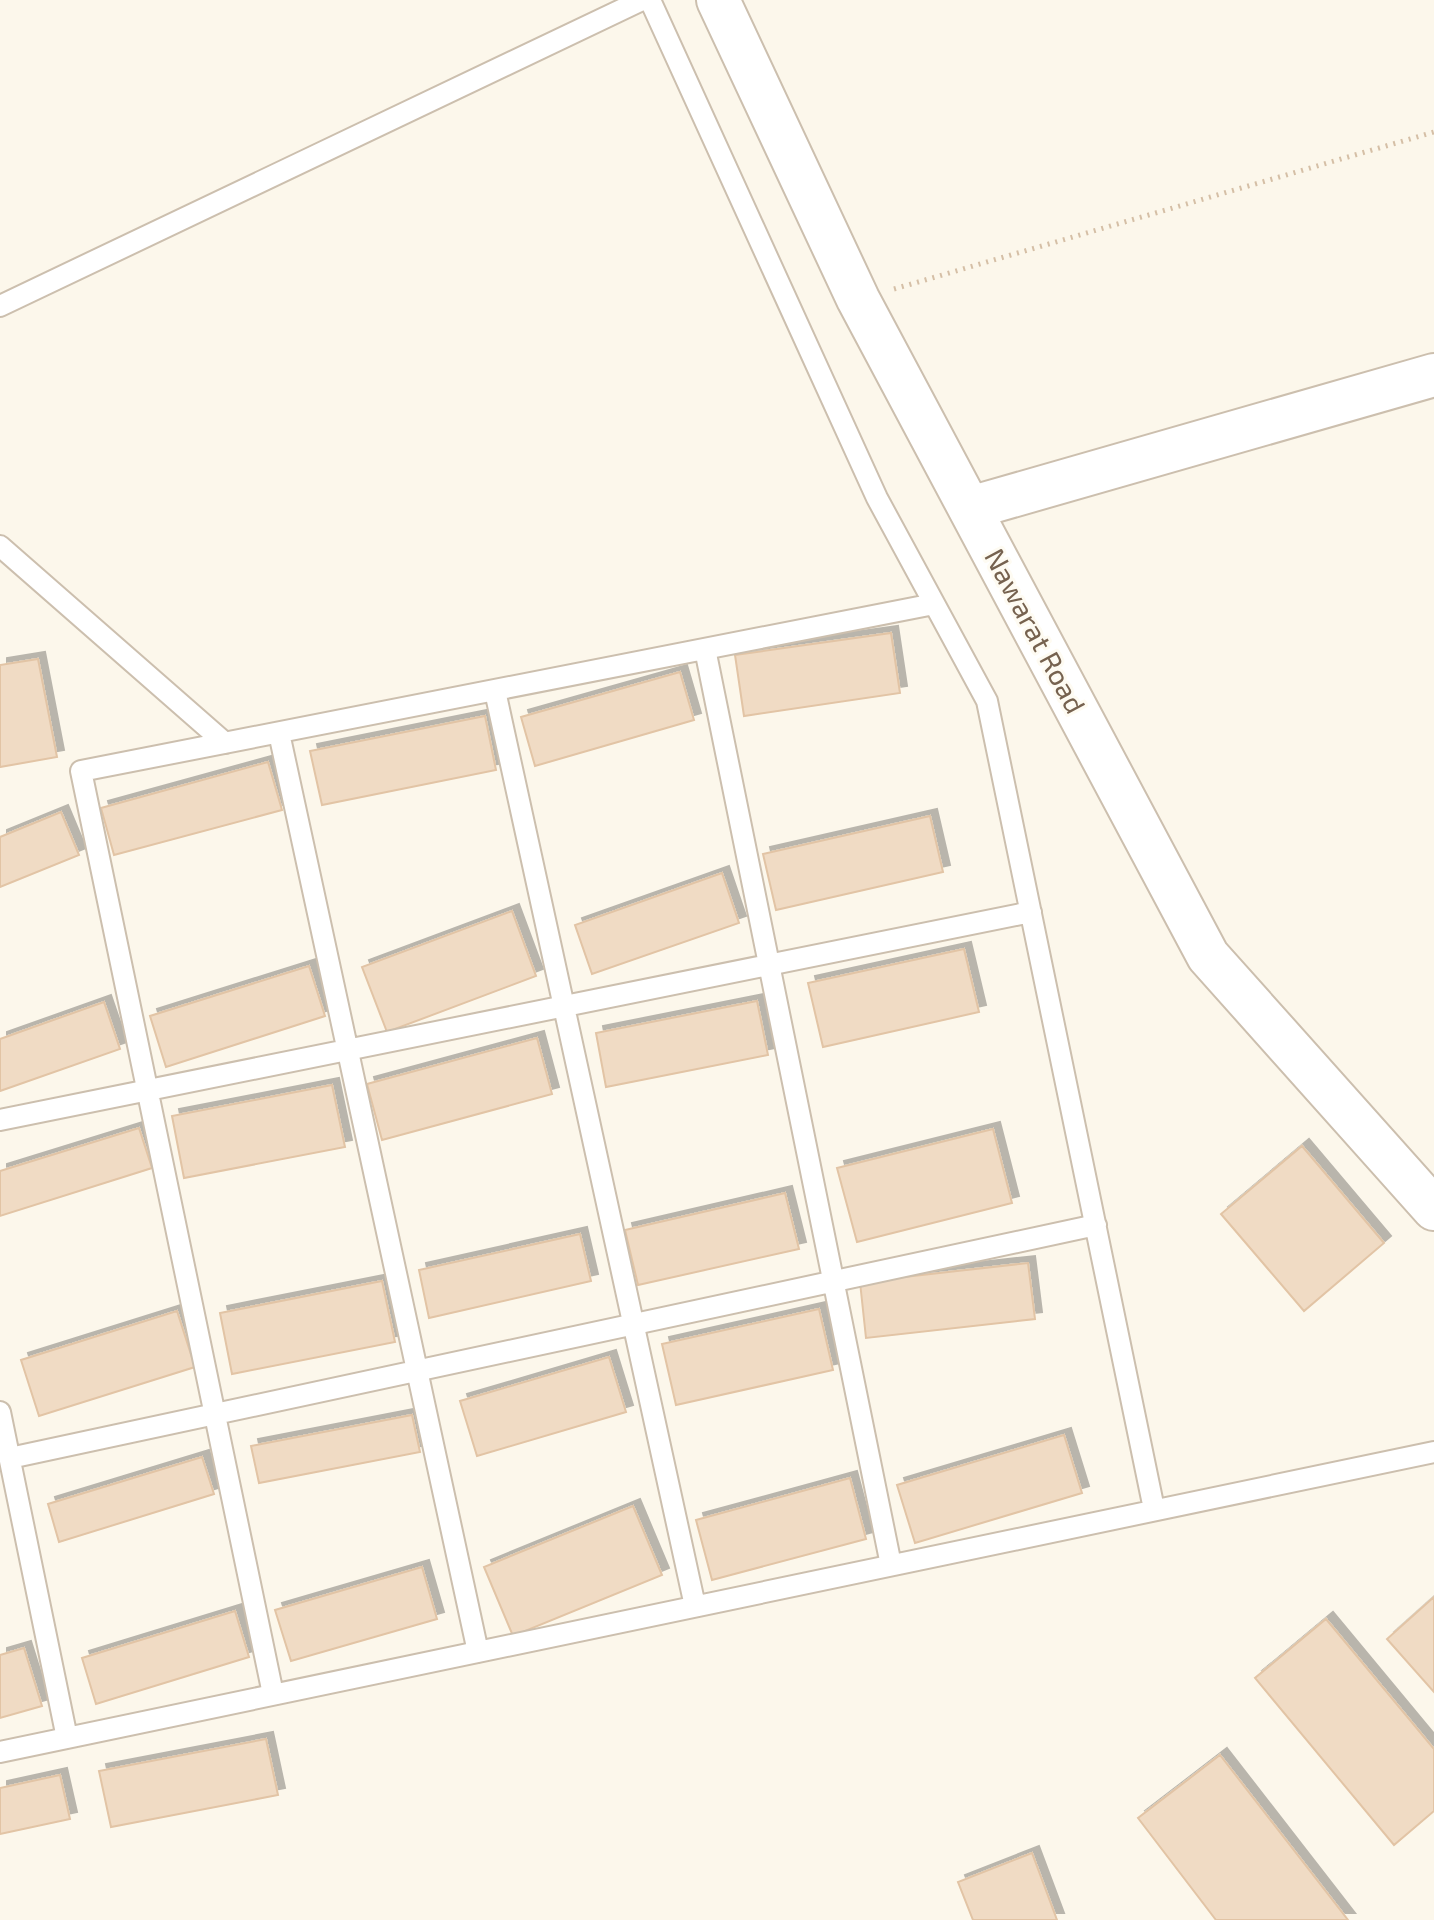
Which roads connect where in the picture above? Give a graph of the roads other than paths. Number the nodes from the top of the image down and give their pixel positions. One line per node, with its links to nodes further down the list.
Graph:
1 (642, 0): 4 (lane)
2 (650, 0): 8 (lane)
3 (718, 0): 6 (street, Nawarat Road)
4 (0, 306)
5 (1434, 375): 6 (street)
6 (970, 508): 19 (street, Nawarat Road)
7 (0, 546): 12 (lane)
8 (934, 604): 9 (lane); 13 (lane)
9 (705, 649): 10 (lane); 14 (lane)
10 (495, 691): 11 (lane); 15 (lane)
11 (279, 733): 12 (lane); 16 (lane)
12 (225, 743): 17 (lane)
13 (1031, 912): 14 (lane); 20 (lane)
14 (769, 964): 15 (lane); 21 (lane)
15 (564, 1006): 16 (lane); 22 (lane)
16 (348, 1050): 17 (lane); 23 (lane)
17 (148, 1090): 18 (lane); 25 (lane)
18 (0, 1120)
19 (1434, 1209)
20 (1096, 1225): 21 (lane); 28 (lane)
21 (834, 1282): 22 (lane); 29 (lane)
22 (634, 1325): 23 (lane); 30 (lane)
23 (417, 1371): 25 (lane); 31 (lane)
24 (0, 1412): 27 (lane)
25 (215, 1414): 27 (lane); 32 (lane)
26 (1434, 1452): 28 (lane)
27 (10, 1458): 33 (lane)
28 (1154, 1509): 29 (lane)
29 (891, 1565): 30 (lane)
30 (695, 1606): 31 (lane)
31 (478, 1652): 32 (lane)
32 (273, 1694): 33 (lane)
33 (67, 1738): 34 (lane)
34 (0, 1752)

